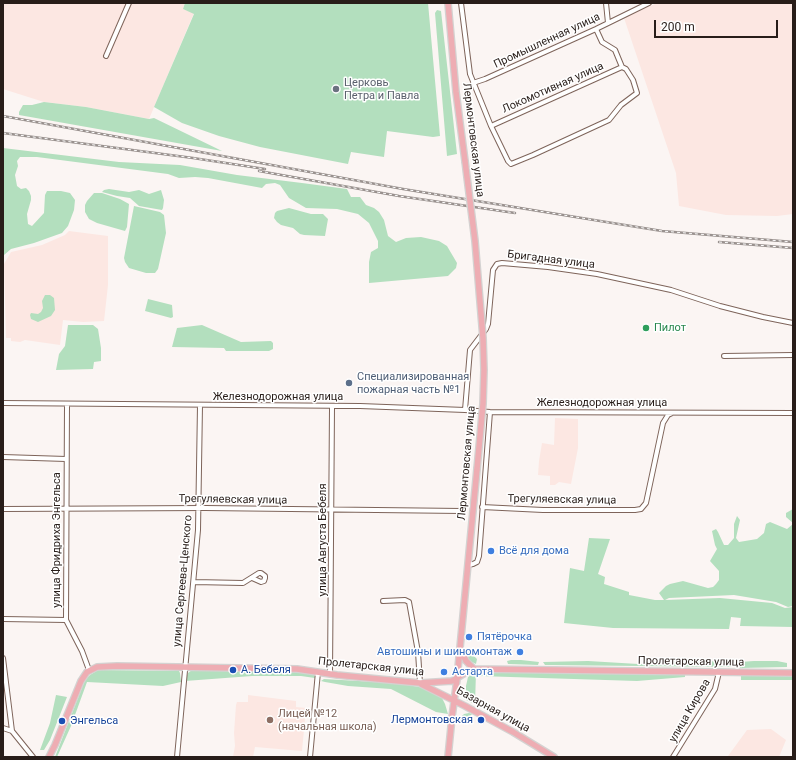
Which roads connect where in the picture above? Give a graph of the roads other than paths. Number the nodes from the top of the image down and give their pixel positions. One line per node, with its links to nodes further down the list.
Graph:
1 (129, 3): 8 (street)
2 (448, 3): 33 (main road, Лермонтовская улица, bridge)
3 (461, 3): 10 (street)
4 (606, 3): 6 (street)
5 (649, 3): 6 (street, Промышленная улица)
6 (608, 23): 7 (street, Промышленная улица)
7 (596, 29): 9 (street); 10 (street, Промышленная улица)
8 (106, 56)
9 (622, 67): 11 (street, Локомотивная улица); 11 (street)
10 (473, 83): 11 (street)
11 (490, 126)
12 (793, 323): 19 (street, Бригадная улица)
13 (793, 355): 14 (street)
14 (724, 356)
15 (3, 403): 16 (street, Железнодорожная улица)
16 (67, 404): 17 (street, Железнодорожная улица); 26 (street, улица Фридриха Энгельса)
17 (200, 405): 18 (street, Железнодорожная улица); 29 (street, улица Сергеева-Ценского)
18 (332, 406): 19 (street, Железнодорожная улица); 31 (street, улица Августа Бебеля)
19 (465, 410): 20 (street, Железнодорожная улица)
20 (490, 412): 21 (street, Железнодорожная улица); 27 (street)
21 (655, 412): 22 (street, Железнодорожная улица); 24 (street)
22 (673, 412): 23 (street, Железнодорожная улица); 24 (street)
23 (793, 414)
24 (663, 423): 27 (street, Трегуляевская улица)
25 (3, 457): 26 (street)
26 (66, 460): 28 (street, улица Фридриха Энгельса)
27 (482, 507): 33 (street)
28 (66, 508): 29 (street, Трегуляевская улица); 30 (street, Трегуляевская улица); 38 (street, улица Фридриха Энгельса)
29 (198, 508): 31 (street, Трегуляевская улица); 35 (street, улица Сергеева-Ценского)
30 (3, 509)
31 (332, 510): 32 (street, Трегуляевская улица); 47 (street, улица Августа Бебеля)
32 (462, 512)
33 (468, 565): 39 (main road, Лермонтовская улица)
34 (252, 578): 35 (street)
35 (194, 582): 41 (street, улица Сергеева-Ценского)
36 (383, 601): 49 (street)
37 (3, 619): 38 (street)
38 (66, 620): 43 (street, улица Фридриха Энгельса)
39 (460, 647): 42 (main road); 48 (main road, Лермонтовская улица)
40 (3, 658): 52 (street)
41 (185, 667): 43 (main road, Пролетарская улица); 44 (main road, Пролетарская улица); 55 (street, улица Сергеева-Ценского)
42 (474, 669): 45 (main road, Пролетарская улица); 48 (main road, Пролетарская улица)
43 (90, 670): 54 (main road)
44 (318, 672): 47 (main road, Пролетарская улица); 56 (street)
45 (719, 672): 46 (main road, Пролетарская улица); 59 (street, улица Кирова)
46 (793, 672)
47 (330, 674): 49 (main road, Пролетарская улица)
48 (457, 678): 49 (main road, Пролетарская улица); 50 (main road, Лермонтовская улица)
49 (420, 683): 50 (main road, Базарная улица)
50 (454, 700): 57 (main road, Лермонтовская улица); 58 (main road, Базарная улица)
51 (3, 728): 52 (street)
52 (12, 731): 53 (street)
53 (33, 757)
54 (49, 757)
55 (177, 757)
56 (310, 757)
57 (448, 757)
58 (554, 757)
59 (673, 757)

